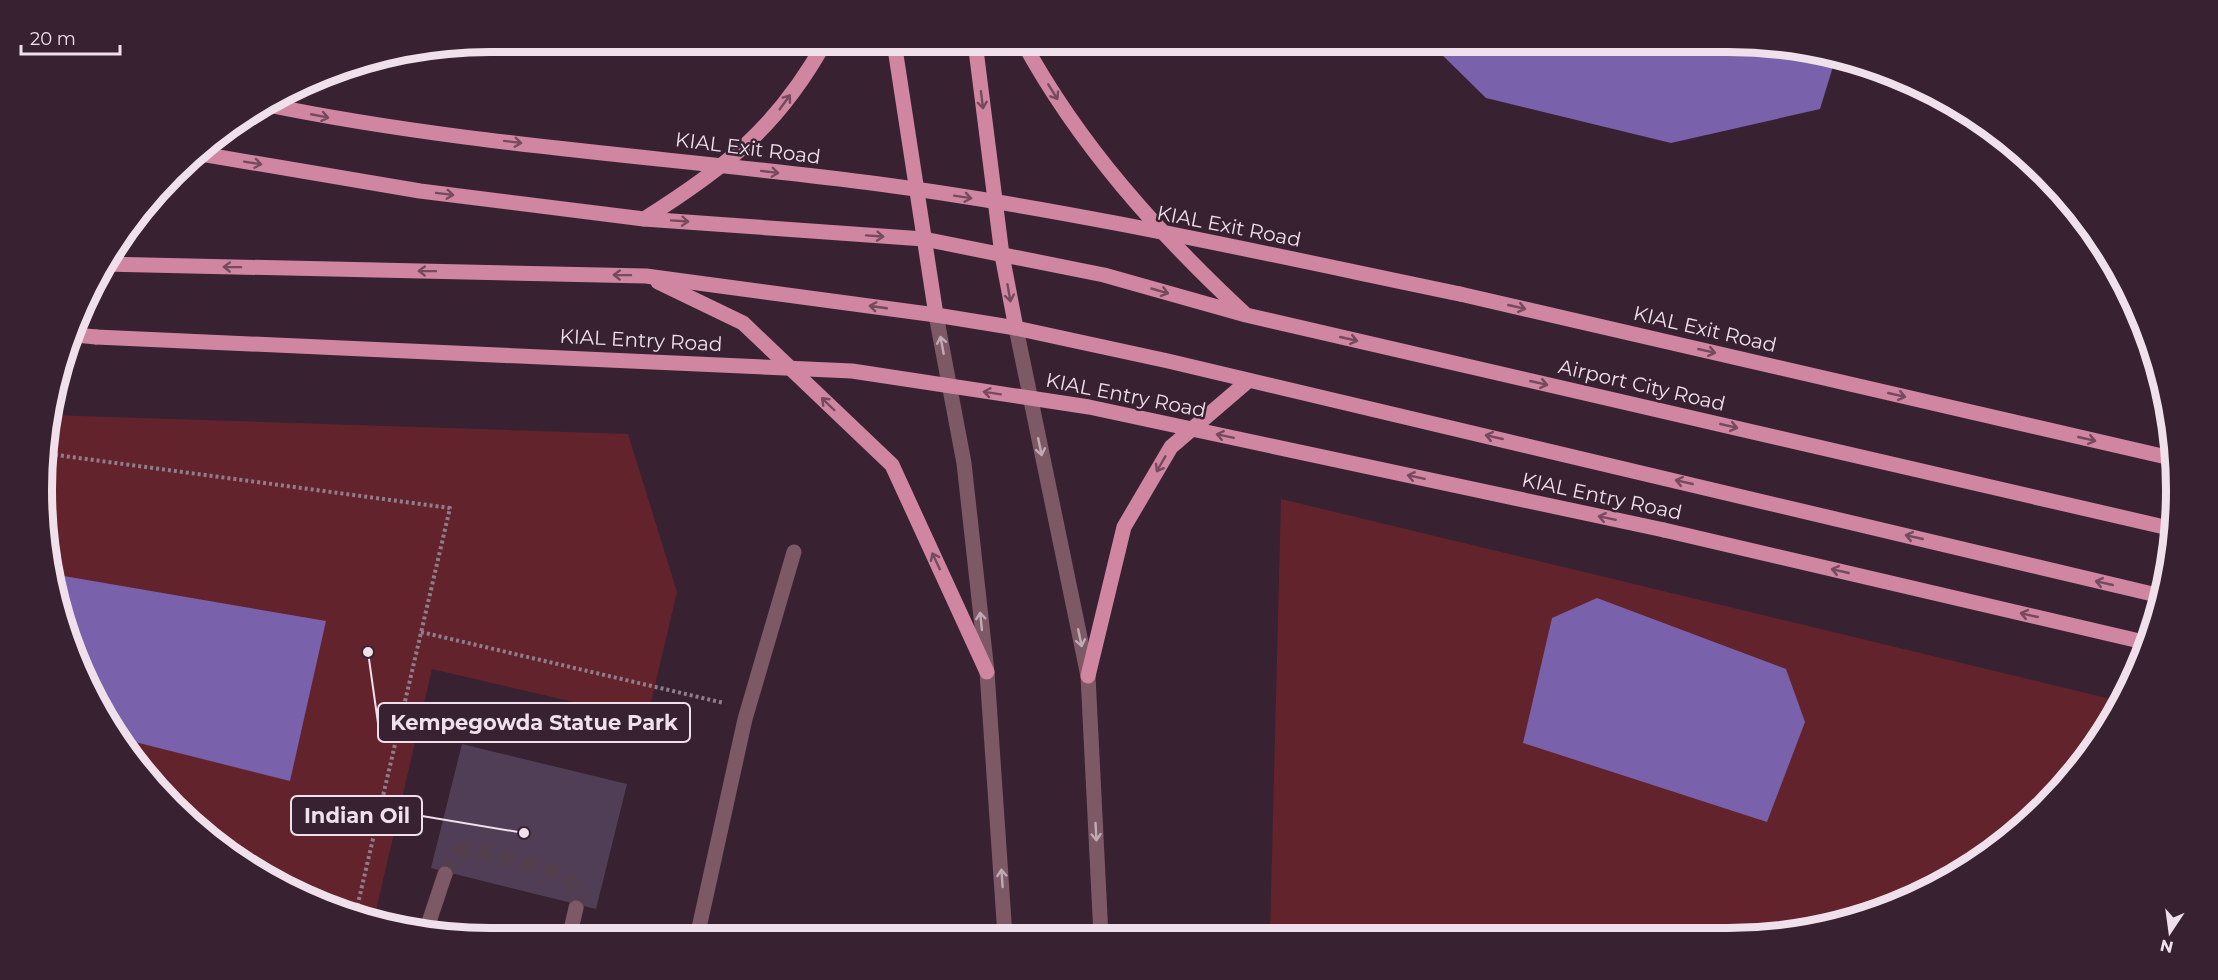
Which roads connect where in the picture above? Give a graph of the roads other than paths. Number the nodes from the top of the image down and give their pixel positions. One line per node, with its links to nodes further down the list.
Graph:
1 (818, 52): 7 (main road, one-way to 1)
2 (895, 52): 8 (main road)
3 (976, 52): 9 (main road, one-way to 9)
4 (1029, 52): 13 (main road, one-way to 13)
5 (278, 107): 17 (main road, KIAL Exit Road, one-way to 17, bridge)
6 (209, 155): 7 (main road, one-way to 7)
7 (644, 219): 8 (main road, one-way to 8)
8 (924, 239): 9 (main road); 12 (main road)
9 (1002, 255): 13 (main road, Airport City Road, one-way to 13); 14 (main road, one-way to 14)
10 (115, 264): 11 (main road, KIAL Entry Road, one-way to 10)
11 (646, 276): 12 (main road, KIAL Entry Road, one-way to 11); 22 (main road, one-way to 11)
12 (936, 315): 14 (main road, KIAL Entry Road); 22 (street, one-way to 12)
13 (1246, 315): 18 (main road, Airport City Road, one-way to 18)
14 (1016, 328): 16 (main road, KIAL Entry Road); 23 (street, one-way to 23)
15 (81, 336): 21 (main road, KIAL Entry Road, one-way to 15, bridge)
16 (1248, 381): 20 (main road, KIAL Entry Road, one-way to 16); 23 (main road, one-way to 23)
17 (2165, 457)
18 (2164, 527)
19 (794, 552): 28 (street)
20 (2153, 594)
21 (2138, 641)
22 (987, 672): 29 (street, one-way to 22)
23 (1088, 676): 30 (street, one-way to 30)
24 (445, 874): 26 (street)
25 (576, 908): 27 (street)
26 (429, 923)
27 (571, 928)
28 (699, 928)
29 (1004, 928)
30 (1101, 928)

